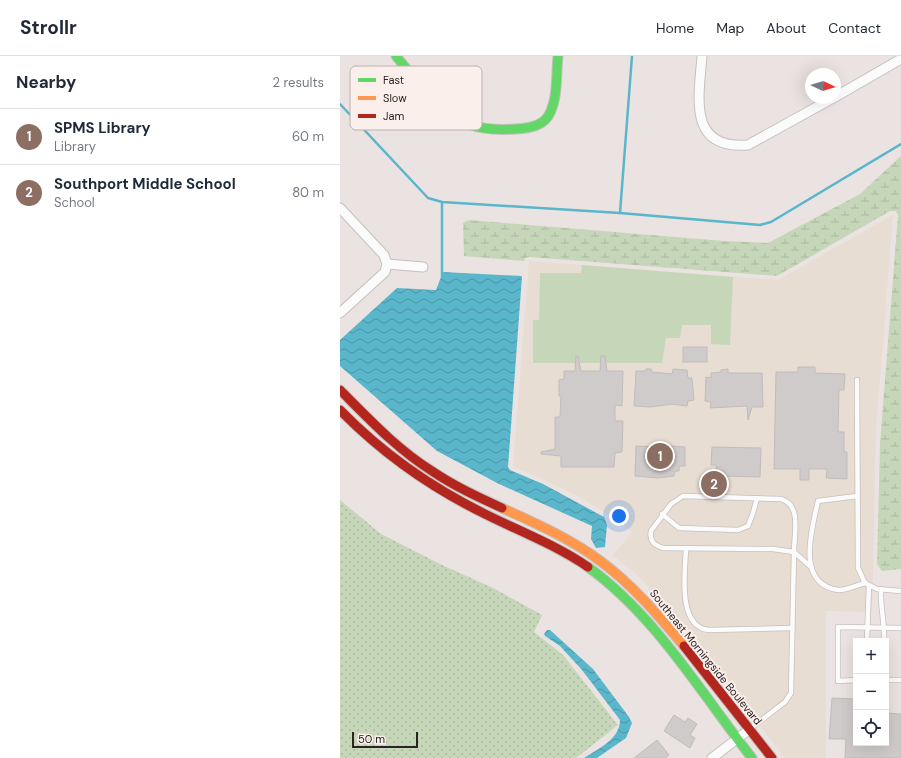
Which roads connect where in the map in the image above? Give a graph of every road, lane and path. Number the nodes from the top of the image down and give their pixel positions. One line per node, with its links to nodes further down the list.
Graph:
1 (396, 56): 5 (street)
2 (558, 56): 8 (street)
3 (702, 56): 7 (street)
4 (901, 59): 6 (street)
5 (405, 66)
6 (841, 93)
7 (822, 104)
8 (482, 127)
9 (340, 208): 10 (street)
10 (387, 264): 11 (street); 12 (street)
11 (423, 267)
12 (340, 313)
13 (857, 380): 18 (lane)
14 (340, 390): 16 (street, Southeast Morningside Boulevard)
15 (340, 410): 17 (street)
16 (418, 462): 17 (street); 21 (street, Southeast Morningside Boulevard)
17 (410, 472): 22 (street)
18 (857, 496): 25 (lane); 26 (lane)
19 (757, 498): 20 (lane); 20 (lane); 24 (lane)
20 (662, 514): 23 (lane)
21 (547, 527): 22 (street); 29 (street, Southeast Morningside Boulevard)
22 (541, 540): 30 (street)
23 (686, 549): 24 (lane); 31 (lane)
24 (794, 552): 25 (lane); 31 (lane)
25 (811, 567): 26 (lane)
26 (867, 584): 27 (lane); 32 (lane)
27 (881, 589): 28 (lane); 33 (lane)
28 (901, 591)
29 (661, 618): 30 (street); 40 (street, Southeast Morningside Boulevard)
30 (651, 628): 41 (street)
31 (792, 628): 40 (lane)
32 (867, 628): 33 (lane); 35 (lane); 37 (lane)
33 (884, 628): 34 (lane); 36 (lane)
34 (901, 628)
35 (868, 638)
36 (884, 638)
37 (853, 680)
38 (889, 680): 39 (lane)
39 (901, 680)
40 (750, 729): 41 (street); 44 (street, Southeast Morningside Boulevard)
41 (737, 739): 42 (street); 43 (street)
42 (712, 758)
43 (752, 758)
44 (772, 758)

